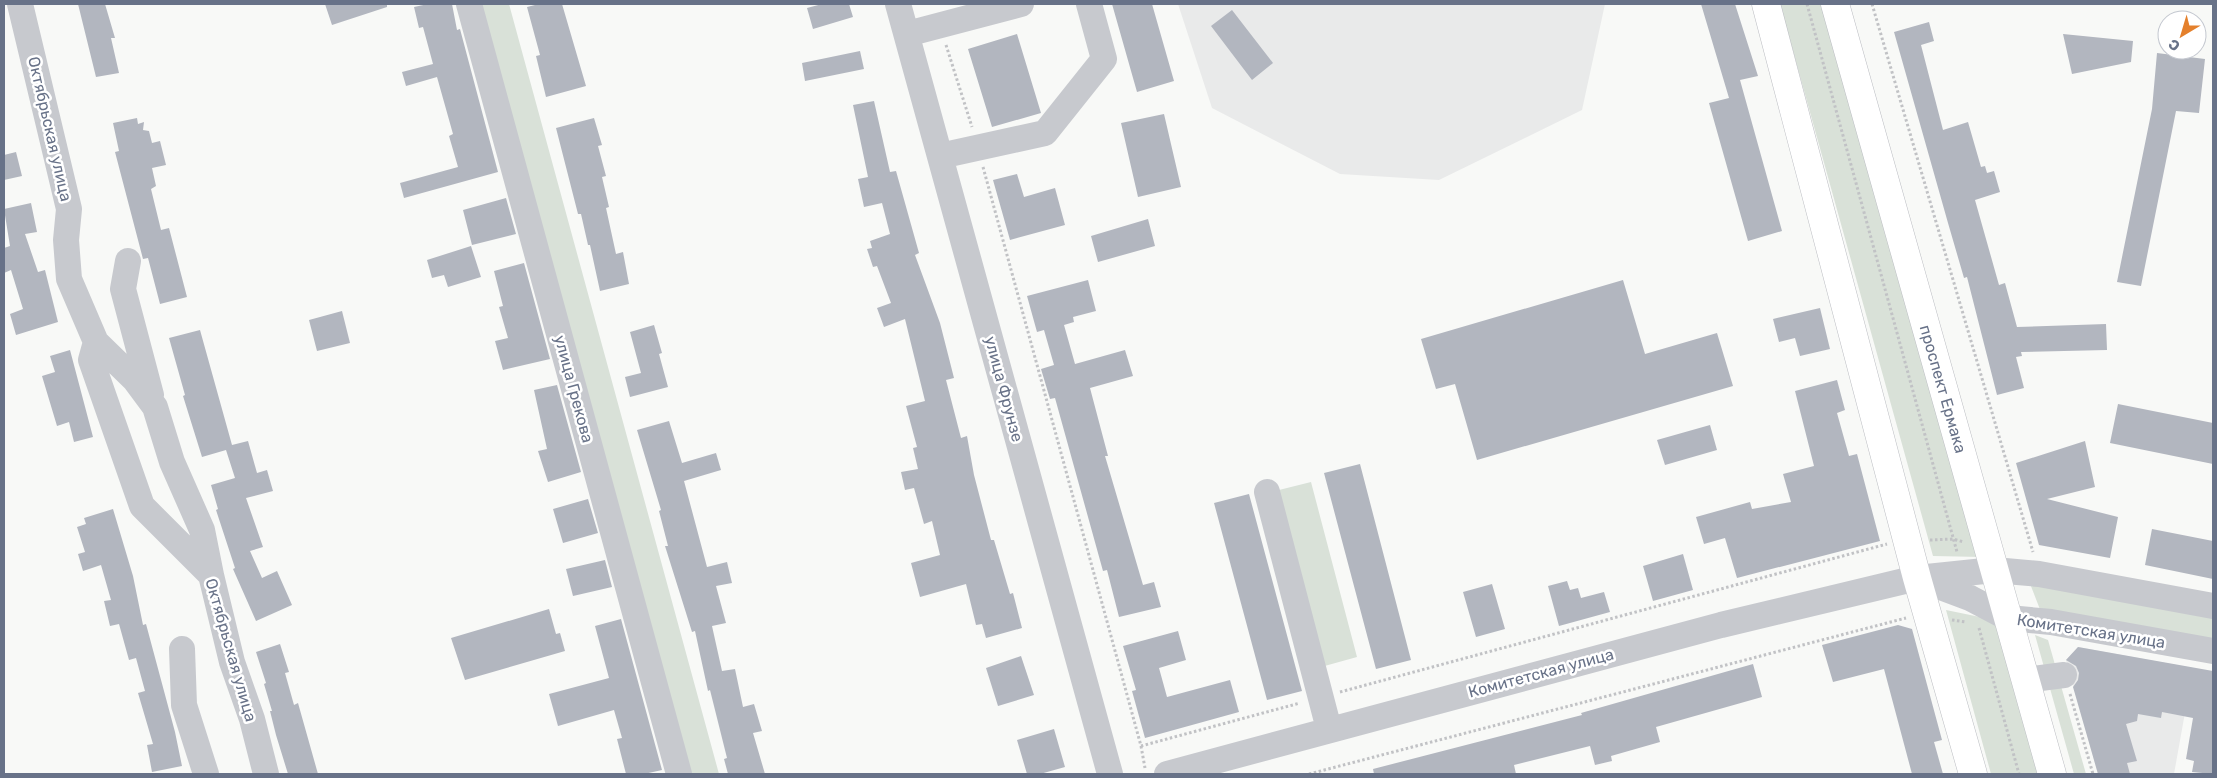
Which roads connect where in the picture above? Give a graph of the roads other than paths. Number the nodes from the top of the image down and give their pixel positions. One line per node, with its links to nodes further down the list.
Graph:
1 (20, 4): 11 (street, Октябрьская улица)
2 (469, 4): 26 (street, улица Грекова)
3 (898, 4): 8 (street, улица Фрунзе)
4 (1021, 4): 8 (street)
5 (1089, 4): 9 (street)
6 (1766, 4): 16 (main road)
7 (1835, 4): 14 (main road, проспект Ермака)
8 (907, 34): 9 (street, улица Фрунзе)
9 (940, 156): 27 (street, улица Фрунзе)
10 (128, 261): 12 (street)
11 (96, 342): 12 (street); 15 (street, Октябрьская улица)
12 (155, 407): 15 (street)
13 (1267, 492): 23 (street)
14 (1994, 570): 16 (street, Комитетская улица); 17 (street, Комитетская улица); 18 (main road, проспект Ермака)
15 (211, 575): 25 (street, Октябрьская улица)
16 (1917, 578): 18 (street, Комитетская улица); 23 (street, Комитетская улица); 29 (main road)
17 (2213, 606)
18 (2010, 626): 20 (street, Комитетская улица); 22 (main road, проспект Ермака)
19 (182, 649): 24 (street)
20 (2213, 651)
21 (2064, 675): 22 (street)
22 (2025, 680): 30 (main road, проспект Ермака)
23 (1330, 729): 28 (street, Комитетская улица)
24 (206, 774)
25 (266, 774)
26 (679, 774)
27 (1110, 774)
28 (1167, 774)
29 (1973, 774)
30 (2052, 774)

